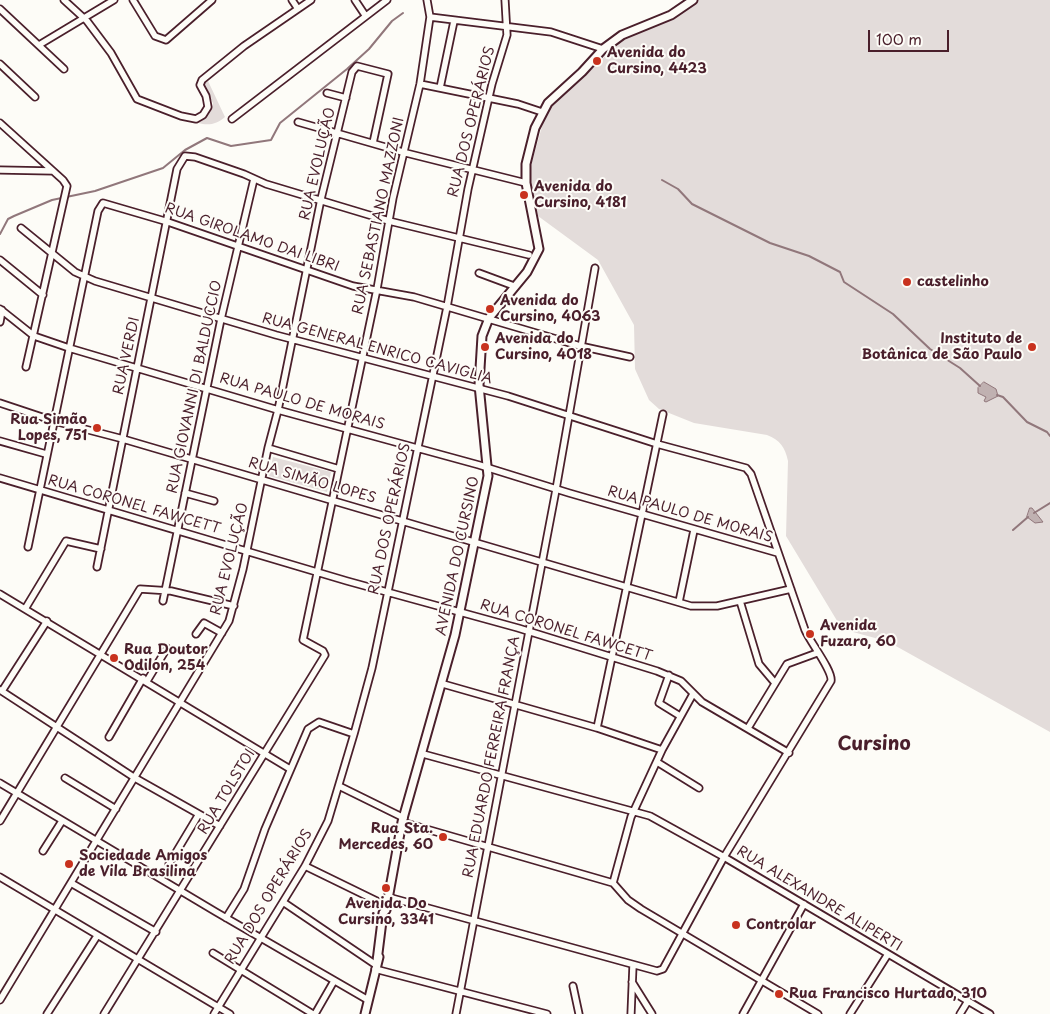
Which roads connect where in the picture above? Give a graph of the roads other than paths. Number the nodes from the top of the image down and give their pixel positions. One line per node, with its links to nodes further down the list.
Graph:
1 (64, 0): 16 (street)
2 (114, 0): 16 (street)
3 (133, 0): 4 (street)
4 (212, 0)
5 (292, 0): 13 (street)
6 (311, 0): 13 (street)
7 (355, 0): 14 (street)
8 (387, 0): 14 (street)
9 (505, 0): 18 (street, RUA DOS OPERÁRIOS)
10 (693, 0): 20 (main road, AVENIDA DO CURSINO)
11 (429, 1): 15 (street, RUA SEBASTIANO MAZZONI)
12 (0, 9): 19 (street)
13 (298, 9): 16 (street)
14 (366, 15): 30 (street)
15 (430, 17): 17 (street); 23 (street, RUA SEBASTIANO MAZZONI)
16 (84, 18): 19 (street)
17 (454, 20): 18 (street); 24 (street)
18 (507, 27): 20 (street); 28 (street, RUA DOS OPERÁRIOS)
19 (39, 45): 22 (street)
20 (603, 48): 29 (main road, AVENIDA DO CURSINO)
21 (0, 64): 26 (street)
22 (64, 69)
23 (420, 84): 24 (street); 35 (street, RUA SEBASTIANO MAZZONI)
24 (440, 88): 28 (street)
25 (327, 93): 27 (street)
26 (35, 97)
27 (346, 98): 33 (street, RUA EVOLUÇÃO); 34 (street, RUA EVOLUÇÃO)
28 (490, 99): 29 (street); 36 (street, RUA DOS OPERÁRIOS)
29 (542, 112): 40 (main road, AVENIDA DO CURSINO)
30 (232, 119)
31 (298, 122): 33 (street)
32 (0, 123): 38 (street)
33 (336, 133): 34 (street); 41 (street, RUA EVOLUÇÃO)
34 (373, 143): 35 (street)
35 (406, 153): 36 (street); 42 (street, RUA SEBASTIANO MAZZONI)
36 (473, 169): 40 (street); 45 (street, RUA DOS OPERÁRIOS)
37 (0, 170): 38 (street)
38 (53, 171): 47 (street)
39 (254, 179): 41 (street); 43 (street, RUA VERDI); 46 (street, RUA GIOVANNI DI BALDUCCIO)
40 (526, 183): 54 (main road, AVENIDA DO CURSINO)
41 (321, 199): 42 (street); 51 (street, RUA EVOLUÇÃO)
42 (389, 221): 45 (street); 55 (street, RUA SEBASTIANO MAZZONI)
43 (168, 222): 46 (street, RUA GIROLAMO DAI LIBRI); 53 (street, RUA GIROLAMO DAI LIBRI); 57 (street, RUA VERDI)
44 (21, 228): 47 (street, RUA GENERAL ENRICO CAVIGLIA)
45 (458, 238): 48 (street); 58 (street, RUA DOS OPERÁRIOS)
46 (239, 248): 51 (street, RUA GIROLAMO DAI LIBRI); 61 (street, RUA GIOVANNI DI BALDUCCIO)
47 (52, 255): 53 (street, RUA GENERAL ENRICO CAVIGLIA); 56 (street)
48 (529, 255)
49 (0, 260): 56 (street)
50 (595, 268): 65 (street, RUA EDUARDO FERREIRA FRANÇA)
51 (307, 271): 55 (street, RUA GIROLAMO DAI LIBRI); 64 (street, RUA EVOLUÇÃO)
52 (479, 273): 54 (street)
53 (84, 277): 57 (street, RUA GENERAL ENRICO CAVIGLIA); 66 (street)
54 (514, 286): 60 (main road, AVENIDA DO CURSINO)
55 (377, 289): 58 (street, RUA GIROLAMO DAI LIBRI); 68 (street, RUA SEBASTIANO MAZZONI)
56 (43, 296): 63 (street)
57 (152, 298): 61 (street, RUA GENERAL ENRICO CAVIGLIA); 70 (street, RUA VERDI)
58 (447, 307): 60 (street, RUA GIROLAMO DAI LIBRI); 71 (street, RUA DOS OPERÁRIOS)
59 (1, 310): 62 (street); 63 (street, RUA PAULO DE MORAIS)
60 (488, 318): 65 (street, RUA GIROLAMO DAI LIBRI); 73 (main road, AVENIDA DO CURSINO)
61 (221, 319): 64 (street, RUA GENERAL ENRICO CAVIGLIA); 72 (street, RUA GIOVANNI DI BALDUCCIO)
62 (0, 322)
63 (34, 336): 66 (street, RUA PAULO DE MORAIS); 69 (street)
64 (293, 340): 68 (street, RUA GENERAL ENRICO CAVIGLIA); 75 (street, RUA EVOLUÇÃO)
65 (580, 346): 67 (street, RUA GIROLAMO DAI LIBRI); 76 (street, RUA EDUARDO FERREIRA FRANÇA)
66 (69, 348): 70 (street, RUA PAULO DE MORAIS); 78 (street)
67 (630, 357)
68 (362, 358): 71 (street, RUA GENERAL ENRICO CAVIGLIA); 79 (street, RUA SEBASTIANO MAZZONI)
69 (26, 367)
70 (138, 368): 72 (street, RUA PAULO DE MORAIS); 80 (street, RUA VERDI)
71 (433, 377): 73 (street, RUA GENERAL ENRICO CAVIGLIA); 84 (street, RUA DOS OPERÁRIOS)
72 (208, 388): 75 (street, RUA PAULO DE MORAIS); 86 (street, RUA GIOVANNI DI BALDUCCIO)
73 (479, 390): 76 (street, RUA GENERAL ENRICO CAVIGLIA); 87 (main road, AVENIDA DO CURSINO)
74 (0, 403): 78 (street, RUA SIMÃO LOPES)
75 (278, 410): 79 (street, RUA PAULO DE MORAIS); 83 (street, RUA EVOLUÇÃO)
76 (567, 414): 82 (street, RUA GENERAL ENRICO CAVIGLIA); 91 (street, RUA EDUARDO FERREIRA FRANÇA)
77 (663, 414): 82 (street)
78 (54, 421): 80 (street, RUA SIMÃO LOPES); 85 (street)
79 (347, 428): 84 (street, RUA PAULO DE MORAIS); 88 (street, RUA SEBASTIANO MAZZONI)
80 (123, 439): 86 (street, RUA SIMÃO LOPES); 96 (street, RUA VERDI)
81 (0, 441): 85 (street)
82 (657, 444): 97 (street); 105 (street, RUA GENERAL ENRICO CAVIGLIA)
83 (268, 448): 88 (street); 90 (street, RUA EVOLUÇÃO)
84 (418, 448): 87 (street, RUA PAULO DE MORAIS); 98 (street, RUA DOS OPERÁRIOS)
85 (46, 454): 92 (street)
86 (192, 459): 90 (street, RUA SIMÃO LOPES); 93 (street, RUA GIOVANNI DI BALDUCCIO)
87 (489, 468): 91 (street, RUA PAULO DE MORAIS); 101 (main road, AVENIDA DO CURSINO)
88 (339, 469): 94 (street, RUA SEBASTIANO MAZZONI)
89 (0, 478): 92 (street, RUA CORONEL FAWCETT)
90 (262, 480): 94 (street, RUA SIMÃO LOPES); 104 (street, RUA EVOLUÇÃO)
91 (555, 489): 97 (street, RUA PAULO DE MORAIS); 106 (street, RUA EDUARDO FERREIRA FRANÇA)
92 (39, 490): 96 (street, RUA CORONEL FAWCETT); 102 (street)
93 (185, 493): 95 (street); 99 (street, RUA GIOVANNI DI BALDUCCIO)
94 (332, 500): 98 (street, RUA SIMÃO LOPES); 108 (street, RUA SEBASTIANO MAZZONI)
95 (214, 501)
96 (108, 509): 99 (street, RUA CORONEL FAWCETT); 103 (street, RUA VERDI)
97 (642, 514): 100 (street, RUA PAULO DE MORAIS); 109 (street)
98 (403, 520): 101 (street, RUA SIMÃO LOPES); 112 (street, RUA DOS OPERÁRIOS)
99 (177, 530): 104 (street, RUA CORONEL FAWCETT); 111 (street, RUA GIOVANNI DI BALDUCCIO)
100 (694, 530): 105 (street, RUA PAULO DE MORAIS); 116 (street)
101 (474, 541): 106 (street, RUA SIMÃO LOPES); 119 (main road, AVENIDA DO CURSINO)
102 (28, 547)
103 (101, 549): 107 (street, RUA VERDI); 118 (street)
104 (247, 551): 108 (street, RUA CORONEL FAWCETT); 117 (street, RUA EVOLUÇÃO)
105 (778, 553): 110 (street)
106 (541, 561): 109 (street, RUA SIMÃO LOPES); 121 (street, RUA EDUARDO FERREIRA FRANÇA)
107 (97, 567)
108 (317, 571): 112 (street, RUA CORONEL FAWCETT); 124 (street, RUA SEBASTIANO MAZZONI)
109 (627, 586): 116 (street, RUA SIMÃO LOPES); 128 (street)
110 (790, 588): 115 (street, RUA SIMÃO LOPES); 127 (street)
111 (165, 590): 114 (street, RUA GIOVANNI DI BALDUCCIO); 117 (street); 126 (street)
112 (387, 592): 119 (street, RUA CORONEL FAWCETT); 141 (street, RUA DOS OPERÁRIOS)
113 (0, 594): 118 (street)
114 (163, 601)
115 (740, 601): 116 (street, RUA SIMÃO LOPES); 131 (street)
116 (679, 602)
117 (234, 606): 122 (street, RUA EVOLUÇÃO)
118 (25, 609): 120 (street)
119 (459, 612): 121 (street, RUA CORONEL FAWCETT); 132 (main road, AVENIDA DO CURSINO)
120 (46, 621): 126 (street); 133 (street)
121 (528, 631): 128 (street, RUA CORONEL FAWCETT); 136 (street, RUA EDUARDO FERREIRA FRANÇA)
122 (222, 633): 123 (street); 135 (street, RUA EVOLUÇÃO)
123 (196, 634)
124 (304, 642): 145 (street, RUA TOLSTOI)
125 (167, 648): 130 (street)
126 (101, 653): 130 (street); 138 (street)
127 (817, 653): 131 (street); 144 (street)
128 (612, 658): 129 (street, RUA CORONEL FAWCETT); 139 (street)
129 (669, 675): 134 (street, RUA CORONEL FAWCETT); 137 (street)
130 (145, 680): 135 (street); 142 (street)
131 (775, 683): 140 (street)
132 (443, 684): 136 (street); 146 (main road, AVENIDA DO CURSINO)
133 (1, 691): 138 (street)
134 (693, 694): 137 (street); 140 (street, RUA CORONEL FAWCETT)
135 (181, 701): 145 (street); 151 (street, RUA EVOLUÇÃO)
136 (514, 705): 139 (street); 149 (street, RUA EDUARDO FERREIRA FRANÇA)
137 (680, 716): 143 (street)
138 (57, 727): 151 (street); 155 (street)
139 (598, 728): 143 (street)
140 (748, 728): 144 (street, RUA CORONEL FAWCETT)
141 (354, 734): 148 (street); 153 (street, RUA DOS OPERÁRIOS)
142 (109, 737)
143 (662, 750): 147 (street)
144 (789, 752): 166 (street)
145 (265, 753): 148 (street); 162 (street, RUA TOLSTOI)
146 (422, 754): 149 (street, RUA ALEXANDRE ALIPERTI); 160 (main road, AVENIDA DO CURSINO)
147 (657, 762): 154 (street); 157 (street)
148 (290, 769): 178 (street)
149 (501, 776): 157 (street, RUA ALEXANDRE ALIPERTI); 164 (street, RUA EDUARDO FERREIRA FRANÇA)
150 (65, 778): 156 (street)
151 (135, 778): 156 (street, RUA EVOLUÇÃO); 158 (street)
152 (0, 783): 155 (street)
153 (339, 786): 160 (street); 168 (street, RUA DOS OPERÁRIOS)
154 (700, 788)
155 (17, 793): 159 (street); 161 (street)
156 (116, 809): 163 (street, RUA EVOLUÇÃO)
157 (633, 812): 166 (street, RUA ALEXANDRE ALIPERTI); 171 (street)
158 (199, 814): 162 (street); 167 (street)
159 (0, 820)
160 (403, 820): 164 (street); 173 (main road, AVENIDA DO CURSINO)
161 (62, 821): 163 (street); 165 (street)
162 (220, 826): 172 (street, RUA TOLSTOI)
163 (96, 841): 170 (street, RUA EVOLUÇÃO); 172 (street)
164 (488, 848): 171 (street); 179 (street, RUA EDUARDO FERREIRA FRANÇA)
165 (43, 851)
166 (724, 857): 175 (street, RUA ALEXANDRE ALIPERTI); 181 (street)
167 (169, 864)
168 (305, 866): 174 (street, RUA DOS OPERÁRIOS); 176 (street)
169 (0, 877): 177 (street)
170 (71, 883): 177 (street, RUA EVOLUÇÃO); 180 (street)
171 (613, 883): 181 (street)
172 (181, 890): 178 (street); 180 (street, RUA TOLSTOI)
173 (388, 896): 176 (main road, AVENIDA DO CURSINO); 179 (street)
174 (283, 902): 183 (street, RUA DOS OPERÁRIOS); 187 (street)
175 (804, 904): 185 (street, RUA ALEXANDRE ALIPERTI); 190 (street)
176 (386, 908): 187 (main road, AVENIDA DO CURSINO)
177 (55, 910): 182 (street); 195 (street, RUA EVOLUÇÃO)
178 (226, 918): 183 (street)
179 (474, 919): 188 (street); 194 (street, RUA EDUARDO FERREIRA FRANÇA)
180 (156, 932): 186 (street, RUA TOLSTOI)
181 (682, 933): 188 (street); 190 (street)
182 (97, 936): 186 (street); 199 (street)
183 (261, 937): 189 (street, RUA DOS OPERÁRIOS); 191 (street)
184 (213, 953): 189 (street)
185 (888, 954): 197 (street, RUA ALEXANDRE ALIPERTI); 212 (street)
186 (138, 961): 198 (street); 200 (street, RUA TOLSTOI)
187 (376, 965): 194 (street); 196 (main road, AVENIDA DO CURSINO)
188 (633, 965): 192 (street)
189 (240, 970): 198 (street, RUA DOS OPERÁRIOS); 203 (street)
190 (762, 980): 210 (street); 211 (street)
191 (334, 981): 196 (street); 203 (street)
192 (632, 982): 208 (street); 209 (street)
193 (573, 986): 207 (street)
194 (460, 991): 205 (street, RUA EDUARDO FERREIRA FRANÇA); 206 (street)
195 (0, 1000)
196 (368, 1000): 204 (main road, AVENIDA DO CURSINO)
197 (968, 1001): 213 (street); 214 (street, RUA ALEXANDRE ALIPERTI)
198 (218, 1007): 201 (street, RUA DOS OPERÁRIOS); 202 (street)
199 (47, 1014)
200 (104, 1014)
201 (214, 1014)
202 (230, 1014)
203 (314, 1014)
204 (365, 1014)
205 (456, 1014)
206 (546, 1014)
207 (579, 1014)
208 (631, 1014)
209 (652, 1014)
210 (743, 1014)
211 (818, 1014)
212 (850, 1014)
213 (960, 1014)
214 (990, 1014)

